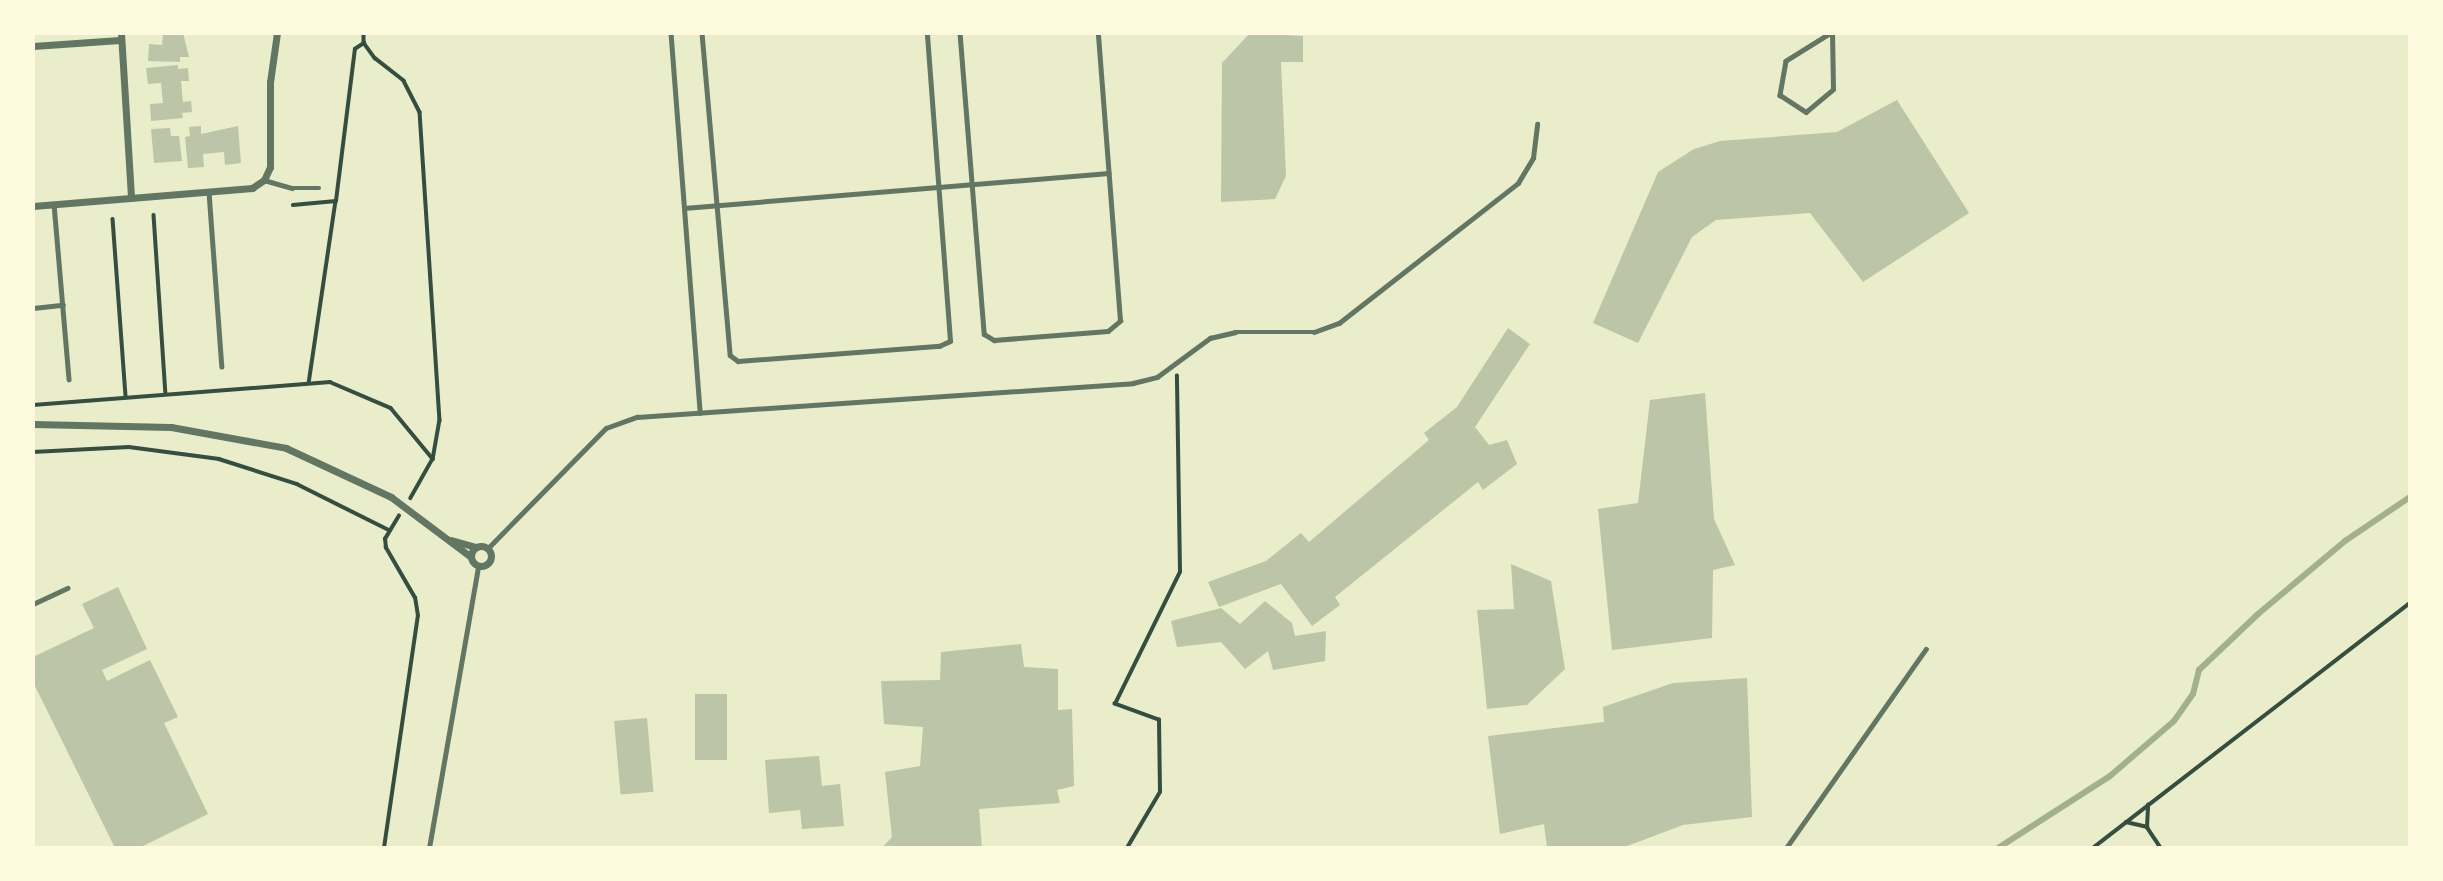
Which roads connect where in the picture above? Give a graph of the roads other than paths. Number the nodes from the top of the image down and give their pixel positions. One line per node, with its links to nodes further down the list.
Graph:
1 (277, 33): 12 (street)
2 (671, 33): 21 (lane)
3 (702, 33): 19 (lane)
4 (927, 33): 14 (lane)
5 (960, 33): 13 (lane)
6 (1098, 33): 11 (lane)
7 (1831, 33): 7 (lane)
8 (120, 36): 9 (street); 17 (street)
9 (33, 46)
10 (1537, 124): 26 (lane)
11 (1109, 173): 13 (lane); 13 (lane)
12 (264, 180): 15 (lane); 16 (street)
13 (972, 184): 14 (lane)
14 (939, 187): 19 (lane); 19 (lane)
15 (319, 188)
16 (209, 192): 17 (street); 24 (lane)
17 (131, 198): 18 (street)
18 (54, 204): 20 (street); 22 (lane)
19 (717, 205): 21 (lane)
20 (33, 206)
21 (684, 208): 26 (lane)
22 (63, 305): 23 (lane); 25 (lane)
23 (33, 307)
24 (222, 367)
25 (69, 379)
26 (700, 413): 30 (lane)
27 (33, 424): 28 (street)
28 (447, 539): 29 (street); 31 (street)
29 (477, 547): 30 (street); 31 (street)
30 (488, 548): 32 (street)
31 (471, 557): 32 (street)
32 (478, 566): 36 (lane)
33 (68, 588): 34 (lane)
34 (33, 604)
35 (1926, 649): 37 (lane)
36 (429, 848)
37 (1786, 848)

